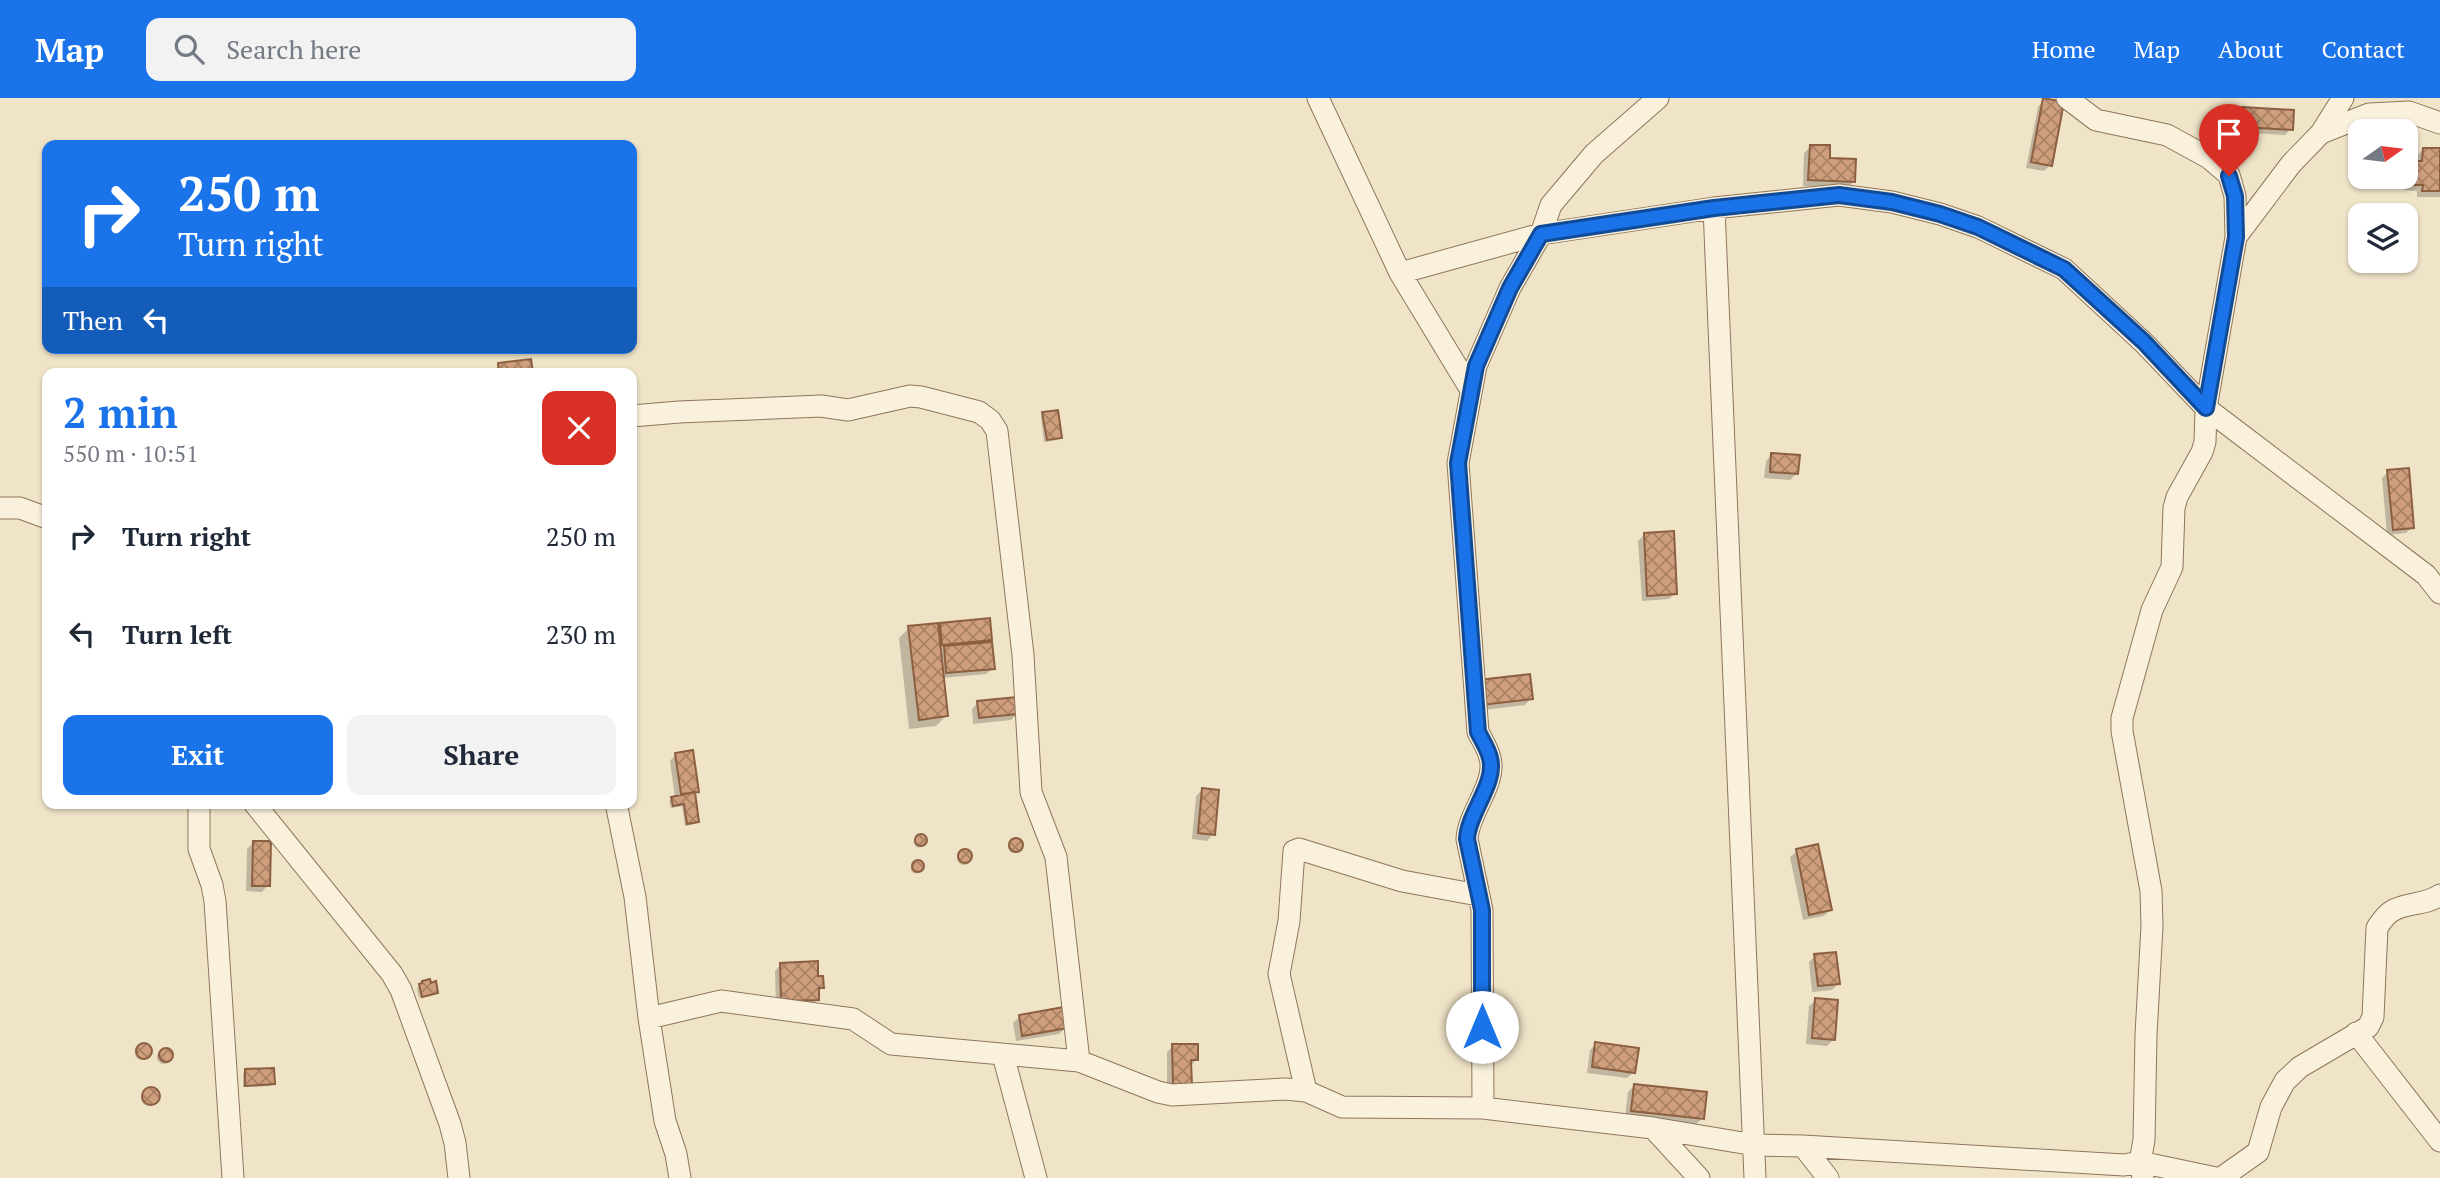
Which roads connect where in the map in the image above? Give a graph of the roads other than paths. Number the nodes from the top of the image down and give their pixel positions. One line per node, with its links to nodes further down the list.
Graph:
1 (1658, 98): 8 (street)
2 (2067, 98): 9 (street)
3 (2343, 98): 6 (street)
4 (1319, 99): 10 (street)
5 (2440, 123): 6 (street)
6 (2321, 133): 9 (street)
7 (1714, 208): 8 (street); 12 (street); 30 (street)
8 (1541, 234): 10 (street); 11 (street)
9 (2236, 237): 12 (street)
10 (1399, 273): 11 (street)
11 (1471, 390): 20 (street)
12 (2206, 408): 16 (street); 32 (street)
13 (637, 416): 25 (street)
14 (0, 508): 15 (street)
15 (42, 516)
16 (2440, 593)
17 (199, 809): 33 (street)
18 (259, 809): 34 (street)
19 (617, 809): 22 (street)
20 (1478, 895): 26 (street); 27 (street)
21 (2440, 895): 23 (street)
22 (649, 1018): 24 (street); 35 (street)
23 (2356, 1033): 29 (street); 40 (street)
24 (1003, 1055): 25 (street); 36 (street)
25 (1079, 1061): 26 (street)
26 (1306, 1091): 27 (street)
27 (1483, 1108): 28 (street)
28 (1653, 1128): 30 (street); 37 (street)
29 (2440, 1140)
30 (1755, 1146): 31 (street); 38 (street)
31 (1803, 1146): 32 (street); 39 (street)
32 (2142, 1170): 40 (street)
33 (233, 1178)
34 (458, 1178)
35 (680, 1178)
36 (1036, 1178)
37 (1699, 1178)
38 (1755, 1178)
39 (1828, 1178)
40 (2218, 1178)

